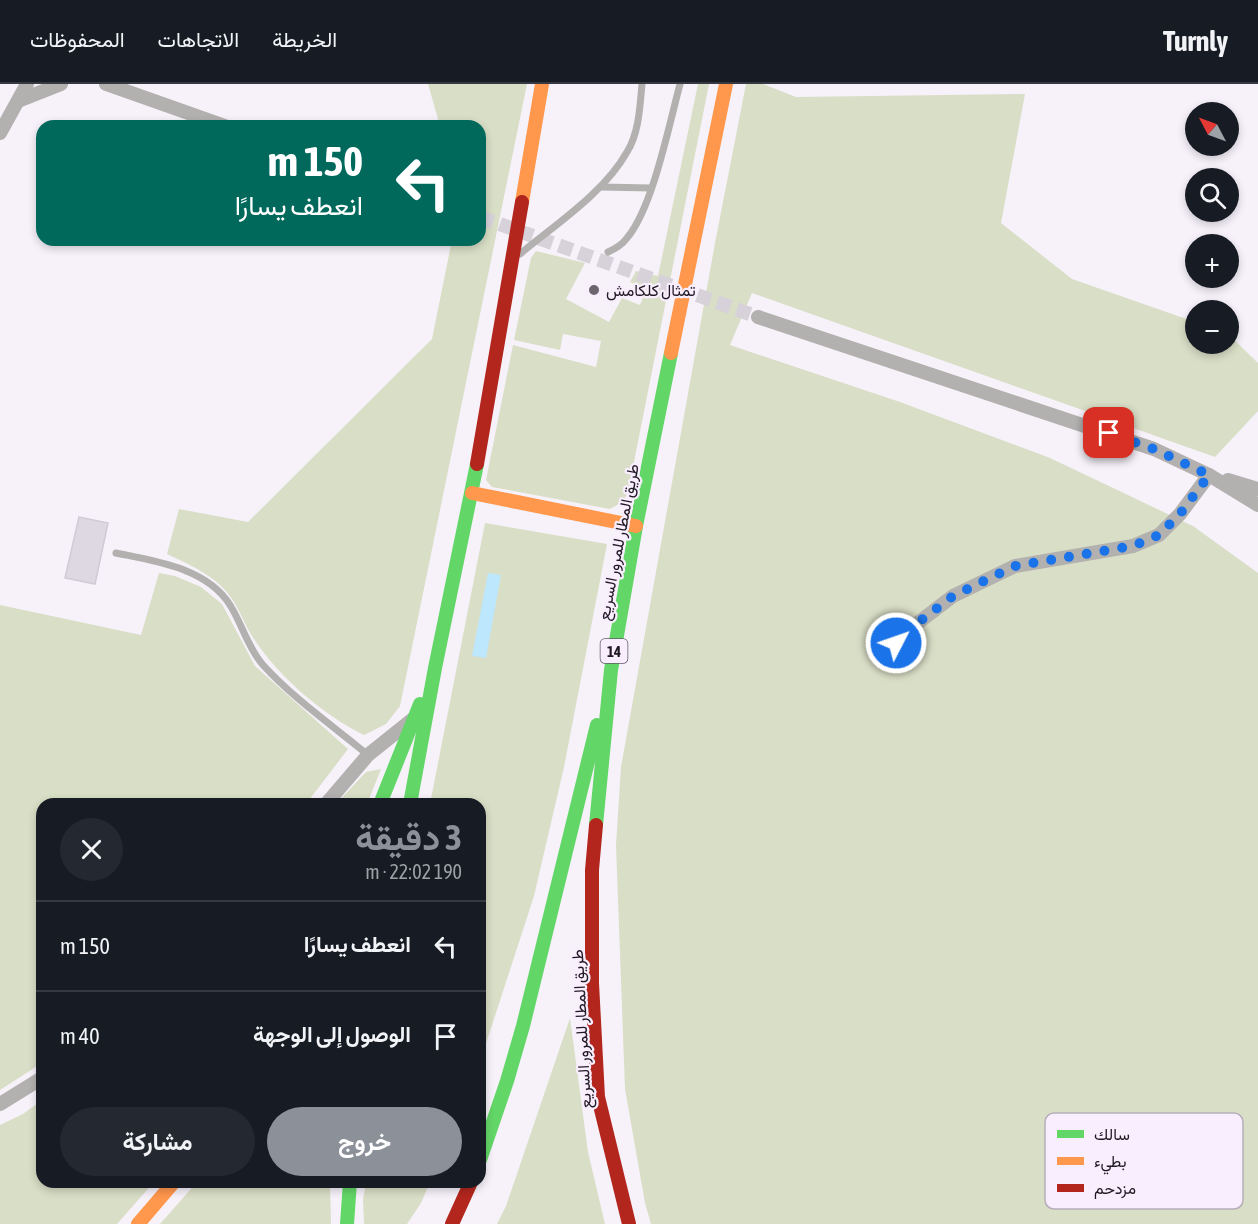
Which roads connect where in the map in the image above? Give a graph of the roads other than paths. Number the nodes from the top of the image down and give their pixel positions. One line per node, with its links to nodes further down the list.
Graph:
1 (27, 84): 8 (street)
2 (61, 84): 8 (street)
3 (105, 84): 9 (street)
4 (542, 84): 14 (main road)
5 (642, 84): 11 (lane)
6 (680, 84): 12 (lane)
7 (726, 84): 20 (main road, طريق المطار للمرور السريع / 14)
8 (18, 101): 10 (street)
9 (208, 120)
10 (0, 133)
11 (601, 187): 12 (lane); 14 (lane)
12 (651, 188): 13 (lane)
13 (608, 252)
14 (512, 260): 18 (main road)
15 (758, 316): 16 (street)
16 (1209, 475): 17 (street); 19 (street); 22 (street)
17 (1258, 489)
18 (472, 493): 20 (main road); 23 (main road)
19 (1258, 505)
20 (636, 526): 24 (main road, طريق المطار للمرور السريع / 14)
21 (116, 553): 26 (lane)
22 (882, 642)
23 (435, 668): 25 (main road); 29 (main road)
24 (611, 670): 32 (main road); 39 (main road, طريق المطار للمرور السريع / 14)
25 (415, 718): 26 (street); 28 (main road)
26 (368, 755): 27 (street)
27 (331, 798)
28 (382, 798)
29 (411, 798)
30 (36, 1082): 31 (street)
31 (0, 1104)
32 (486, 1142)
33 (169, 1188): 36 (main road)
34 (349, 1188): 37 (main road)
35 (468, 1188): 38 (main road)
36 (138, 1224)
37 (347, 1224)
38 (452, 1224)
39 (629, 1224)

